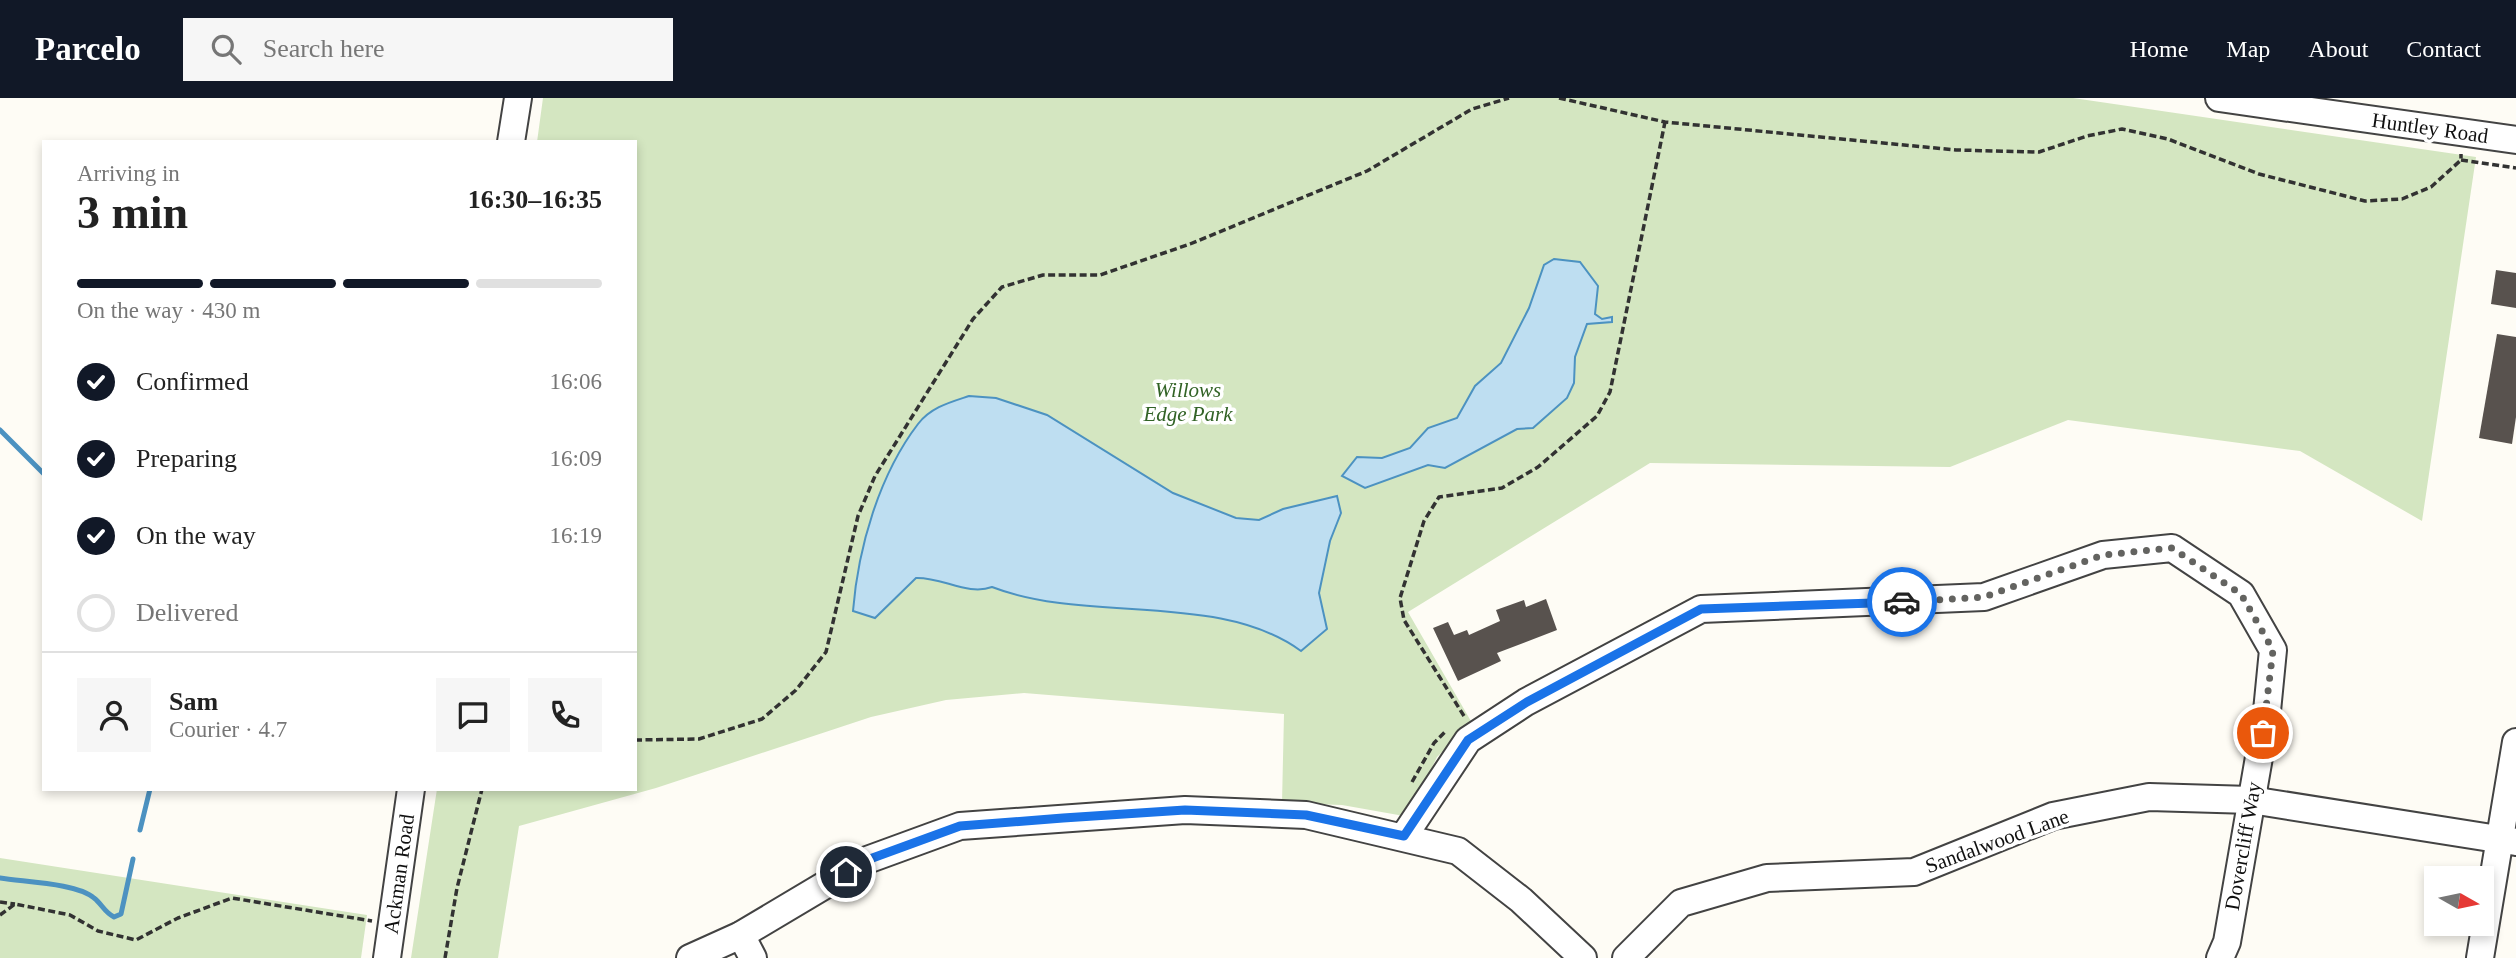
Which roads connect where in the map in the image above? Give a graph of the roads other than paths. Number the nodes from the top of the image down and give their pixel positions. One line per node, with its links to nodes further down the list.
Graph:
1 (518, 98): 3 (street)
2 (2219, 98): 4 (street, Huntley Road)
3 (511, 140)
4 (2516, 140)
5 (2516, 742): 9 (street)
6 (411, 791): 11 (street, Ackman Road)
7 (2251, 800): 8 (street, Dovercliff Way); 9 (street, Sandalwood Lane); 14 (street, Sandalwood Lane); 15 (street, Dovercliff Way)
8 (1404, 836): 10 (street); 13 (street)
9 (2508, 841): 16 (street)
10 (747, 946): 12 (street)
11 (387, 958)
12 (690, 958)
13 (1583, 958)
14 (1626, 958)
15 (2220, 958)
16 (2480, 958)

